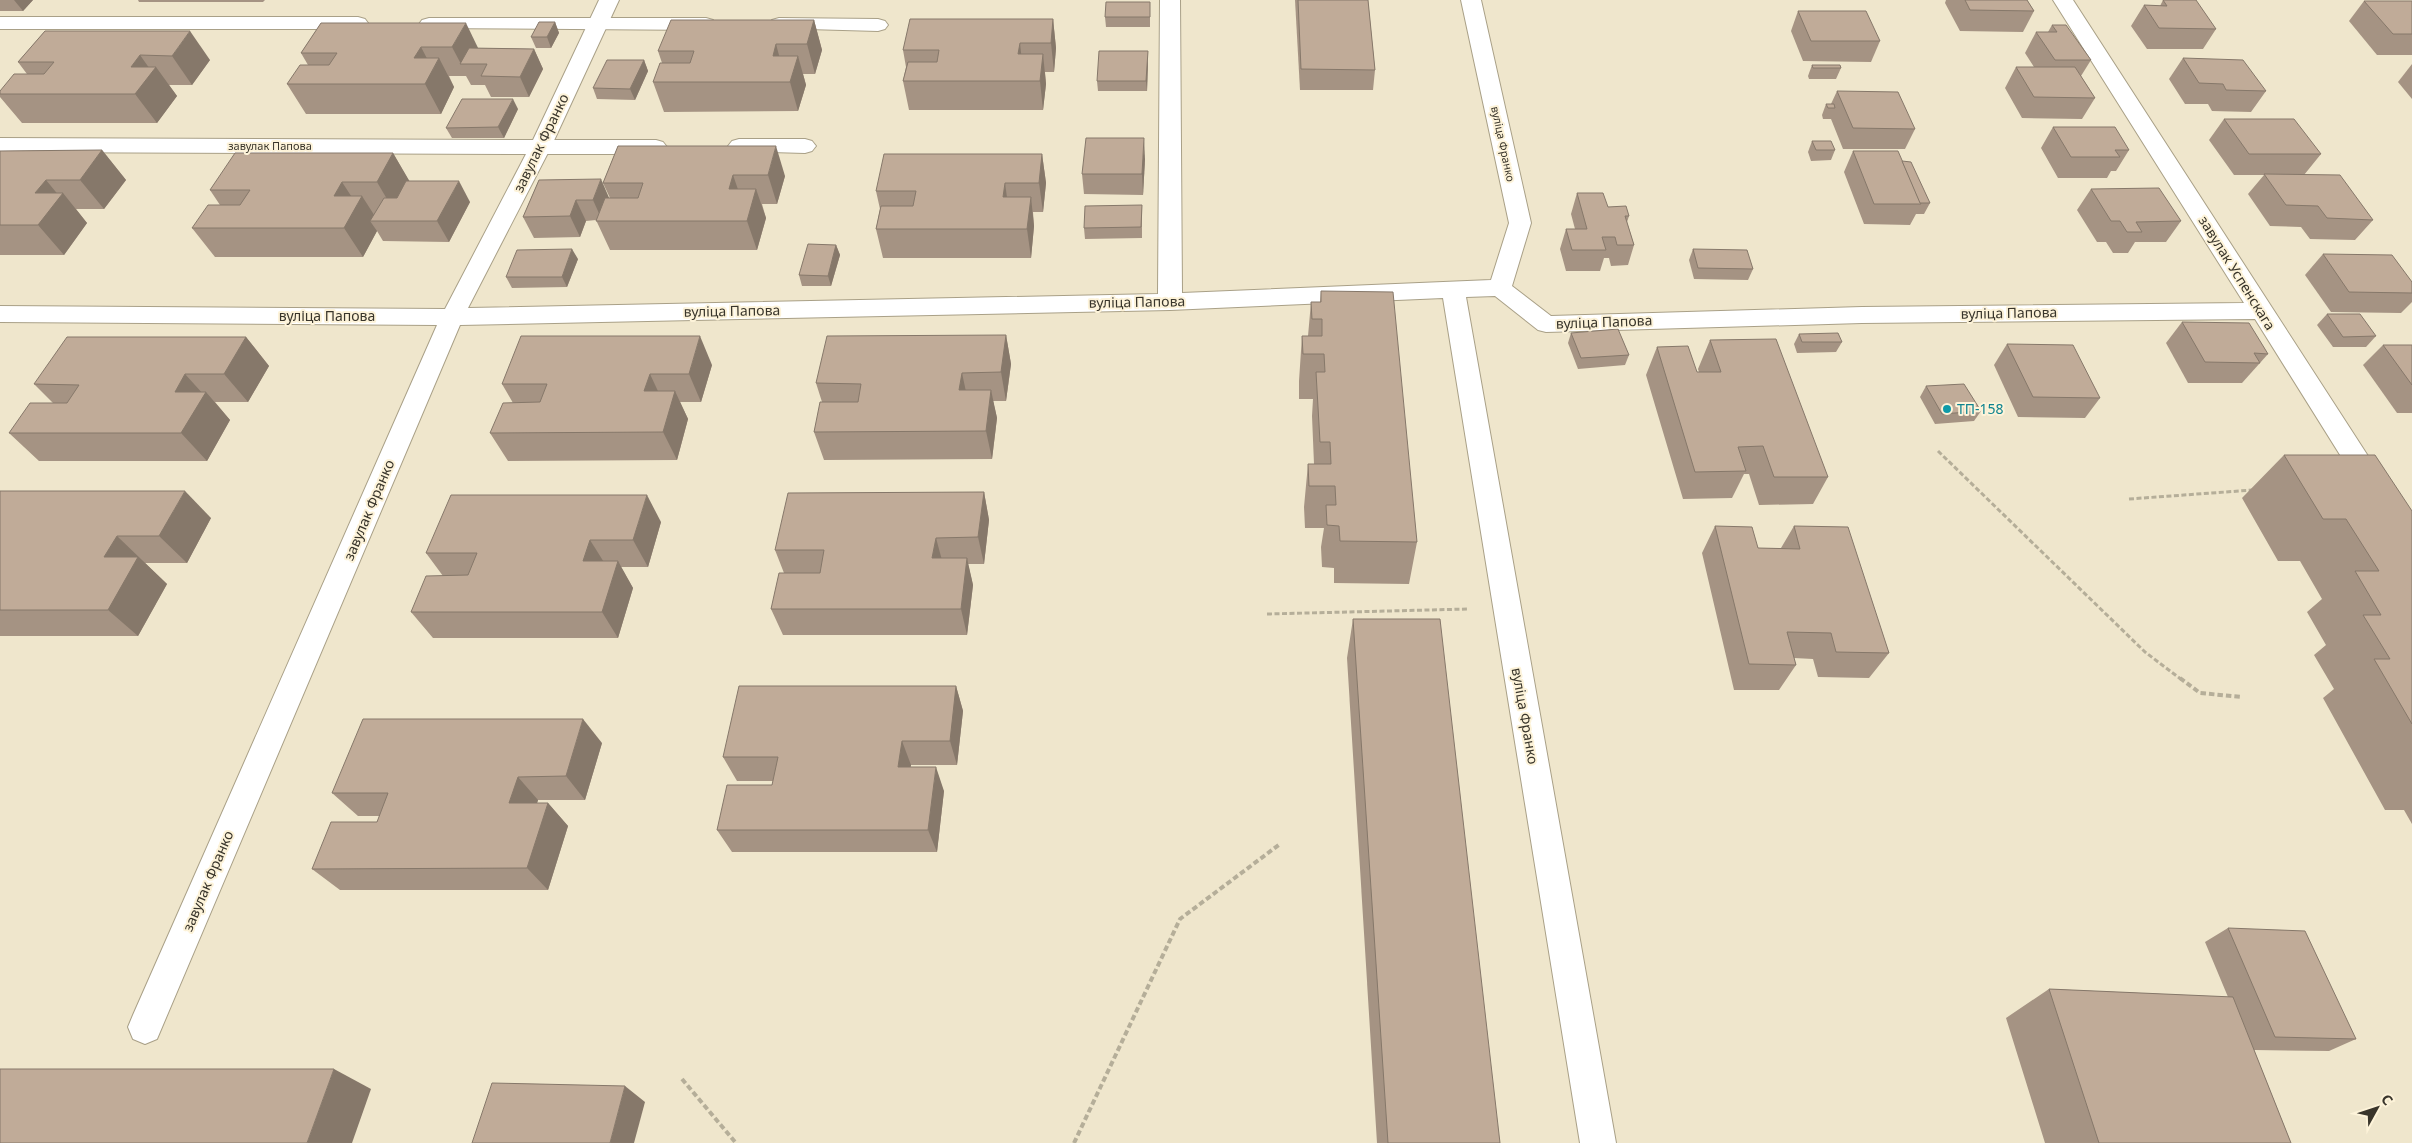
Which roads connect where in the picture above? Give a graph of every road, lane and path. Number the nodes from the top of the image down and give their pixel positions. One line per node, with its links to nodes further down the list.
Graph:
1 (609, 0): 8 (street, завулак Франко)
2 (1170, 0): 19 (street)
3 (1471, 0): 17 (street, вуліца Франко)
4 (2063, 0): 20 (street, завулак Успенскага)
5 (0, 23): 6 (street)
6 (378, 24)
7 (408, 24): 8 (street)
8 (597, 24): 9 (street); 16 (street, завулак Франко)
9 (723, 24)
10 (762, 24): 11 (street)
11 (878, 25)
12 (0, 145): 16 (street, завулак Папова)
13 (678, 146): 16 (street, завулак Папова)
14 (717, 146): 15 (street)
15 (805, 146)
16 (540, 147): 22 (street, завулак Франко)
17 (1500, 288): 18 (street, вуліца Папова); 20 (street, вуліца Папова)
18 (1453, 290): 19 (street, вуліца Папова); 27 (street, вуліца Франко)
19 (1170, 302): 22 (street, вуліца Папова)
20 (2261, 311): 26 (street, завулак Успенскага)
21 (0, 314): 22 (street, вуліца Папова)
22 (452, 317): 31 (street, завулак Франко)
23 (1938, 451): 29 (path)
24 (2255, 490): 25 (path)
25 (2129, 499)
26 (2412, 546)
27 (1506, 608): 28 (path); 35 (street, вуліца Франко)
28 (1267, 614)
29 (2242, 697)
30 (1280, 844): 34 (path)
31 (144, 1027)
32 (682, 1079): 33 (path)
33 (736, 1143)
34 (1074, 1143)
35 (1598, 1143)

